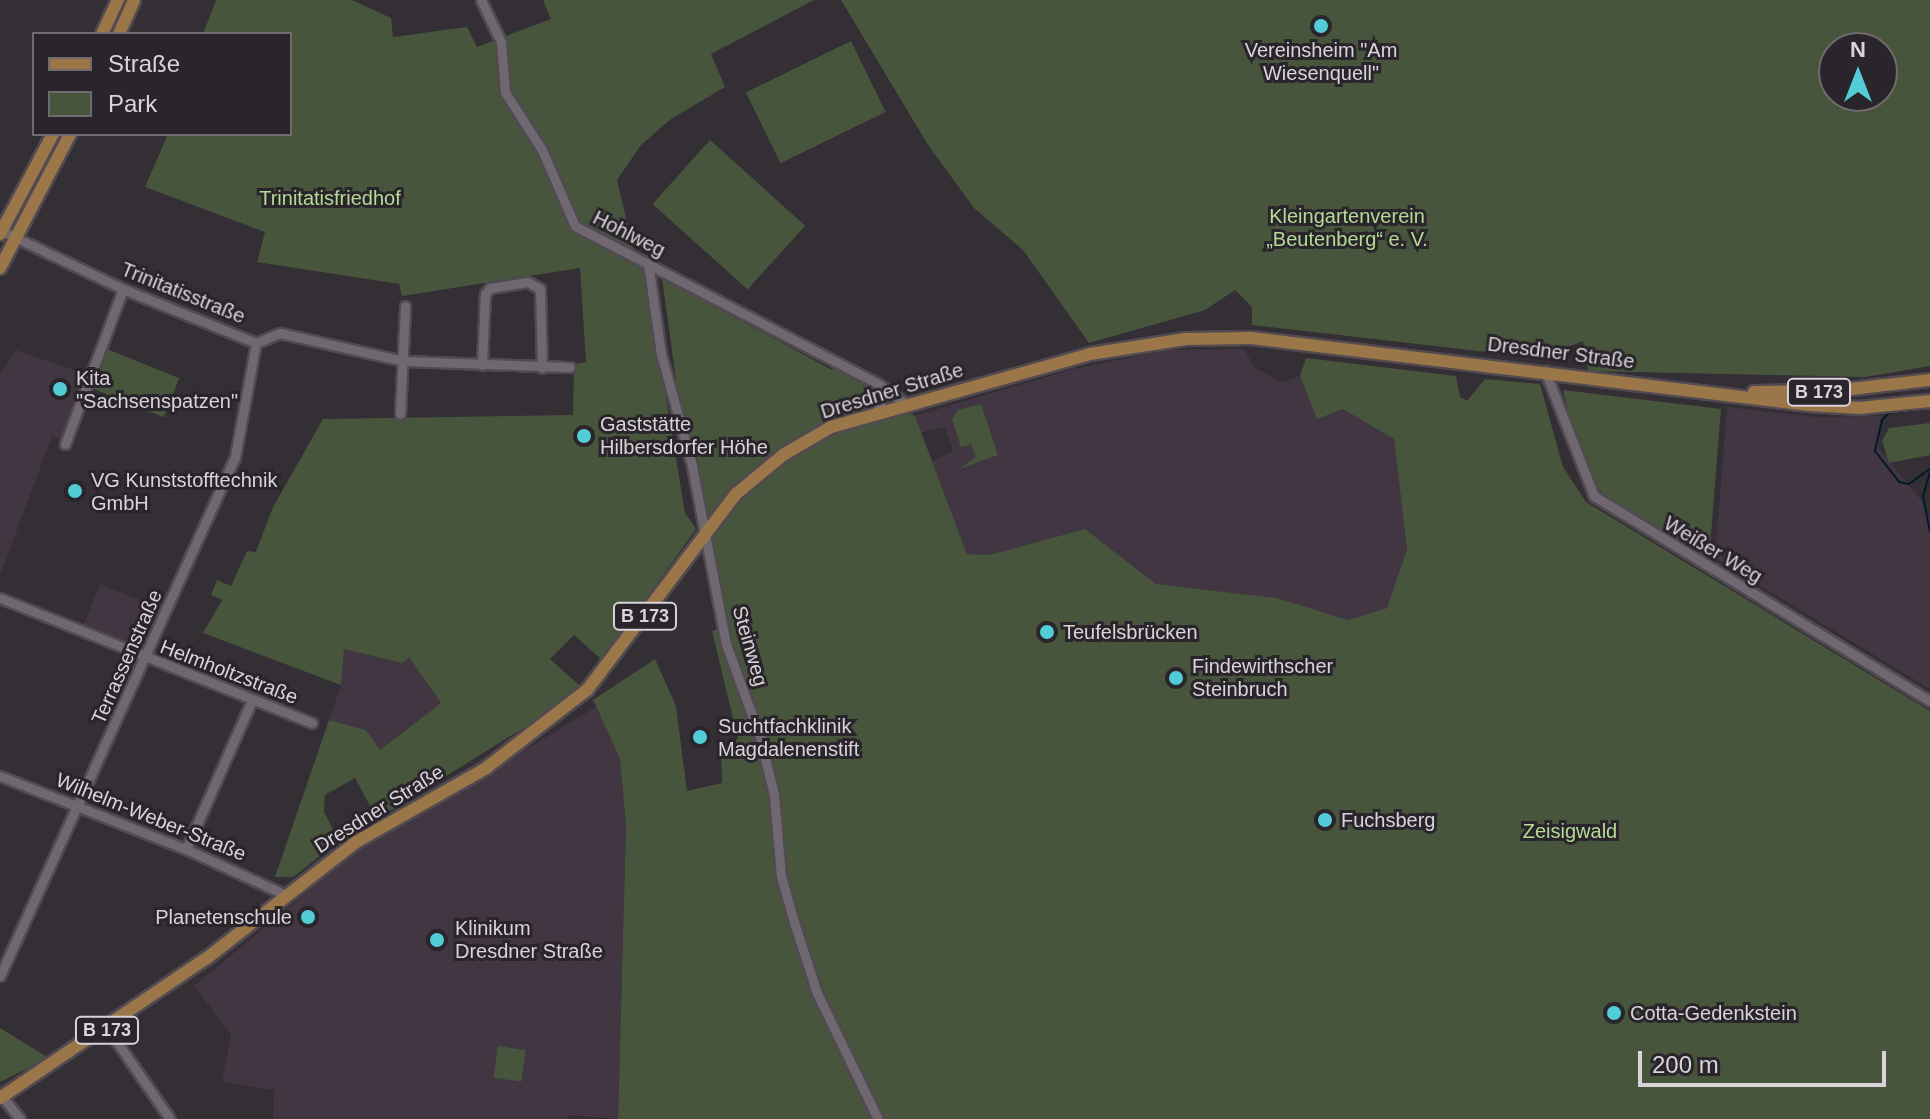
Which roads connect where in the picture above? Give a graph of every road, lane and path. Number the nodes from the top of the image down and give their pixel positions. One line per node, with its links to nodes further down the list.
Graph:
1 (118, 0): 4 (main road)
2 (134, 0): 5 (main road)
3 (481, 0): 10 (street, Hohlweg)
4 (103, 32)
5 (120, 32)
6 (52, 136): 8 (main road)
7 (69, 136): 9 (main road)
8 (1, 233): 9 (street, Trinitatisstraße)
9 (16, 238): 11 (main road); 12 (street, Trinitatisstraße)
10 (648, 263): 21 (street, Hohlweg); 28 (street, Steinweg)
11 (0, 268)
12 (123, 289): 14 (street, Trinitatisstraße); 27 (street)
13 (405, 306): 15 (street)
14 (256, 343): 15 (street, Trinitatisstraße); 30 (street, Terrassenstraße)
15 (403, 361): 16 (street, Trinitatisstraße); 25 (street)
16 (482, 365): 18 (street, Trinitatisstraße); 18 (street)
17 (570, 367): 18 (street, Trinitatisstraße)
18 (542, 368)
19 (1545, 371): 22 (main road, Dresdner Straße / B 173); 24 (main road, Dresdner Straße / B 173); 32 (street, Weißer Weg)
20 (1930, 380): 22 (main road, B 173)
21 (887, 389): 24 (street, Hohlweg); 26 (street)
22 (1706, 391): 23 (main road, B 173)
23 (1930, 401)
24 (909, 406): 26 (main road, Dresdner Straße / B 173)
25 (400, 414)
26 (875, 415): 28 (main road, Dresdner Straße / B 173)
27 (65, 444)
28 (705, 531): 37 (main road, Dresdner Straße / B 173); 44 (street, Steinweg)
29 (0, 598): 30 (street, Helmholtzstraße)
30 (145, 659): 31 (street, Helmholtzstraße); 35 (street, Terrassenstraße)
31 (252, 700): 33 (street, Helmholtzstraße); 36 (street)
32 (1930, 701)
33 (312, 723)
34 (0, 776): 35 (street, Wilhelm-Weber-Straße)
35 (79, 807): 36 (street, Wilhelm-Weber-Straße); 38 (street, Terrassenstraße)
36 (186, 849): 37 (street, Wilhelm-Weber-Straße)
37 (286, 895): 40 (main road, Dresdner Straße / B 173)
38 (3, 961): 39 (street, Terrassenstraße)
39 (0, 976)
40 (108, 1029): 41 (main road, Dresdner Straße / B 173); 43 (street)
41 (1, 1096): 42 (street)
42 (20, 1119)
43 (170, 1119)
44 (878, 1119)

